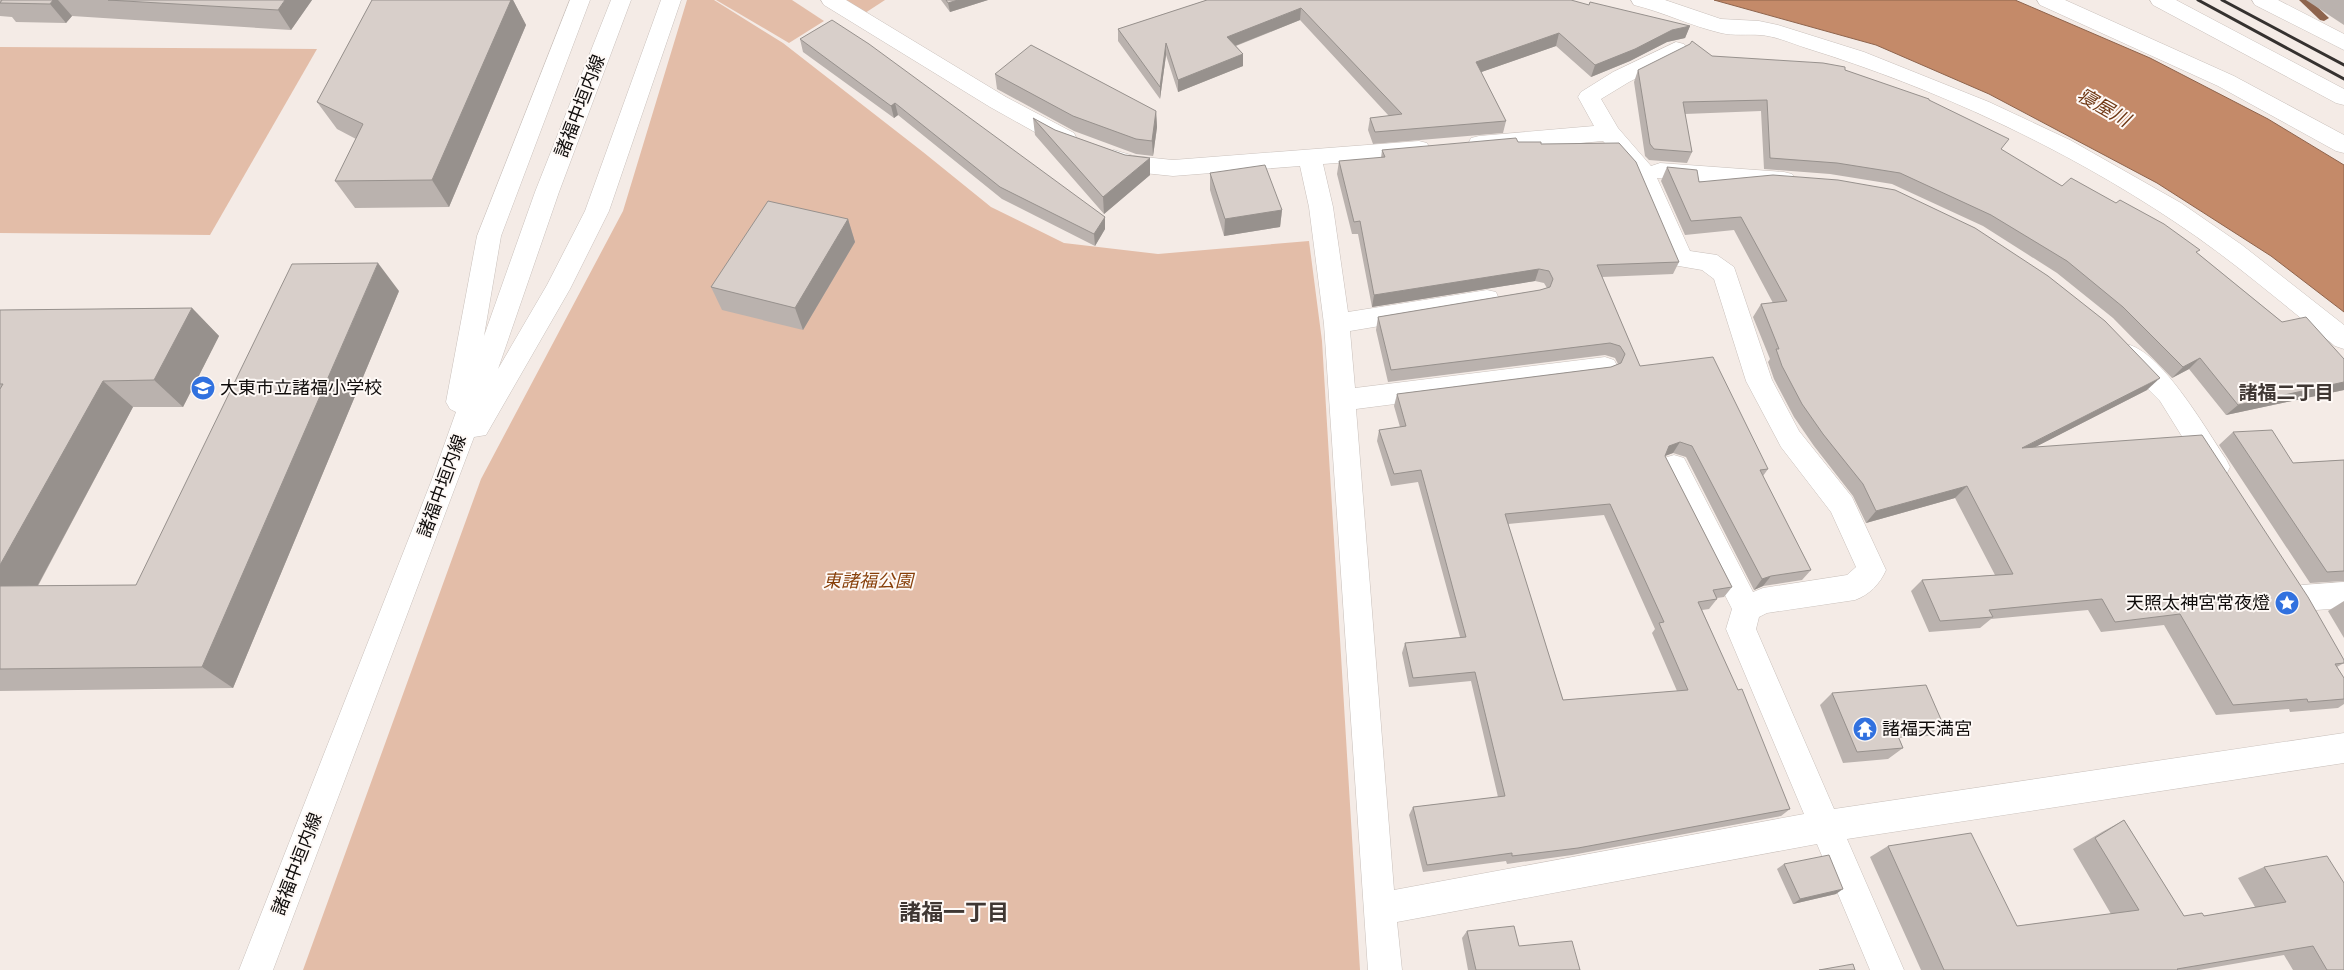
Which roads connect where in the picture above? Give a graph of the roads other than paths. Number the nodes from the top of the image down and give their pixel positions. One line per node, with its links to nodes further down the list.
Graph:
1 (580, 0): 26 (street)
2 (671, 0): 26 (street)
3 (830, 0): 16 (street)
4 (1641, 0): 21 (street)
5 (2047, 0): 12 (street)
6 (2160, 0): 9 (street)
7 (2262, 0): 10 (street)
8 (620, 3): 26 (street, 諸福中垣内線)
9 (2236, 42): 12 (street); 13 (street)
10 (2344, 43)
11 (1676, 49): 14 (street)
12 (2197, 69): 15 (street)
13 (2344, 98)
14 (1609, 133): 16 (street); 17 (street)
15 (2344, 145)
16 (1310, 159): 20 (street)
17 (1642, 170): 18 (street); 30 (street)
18 (1811, 182)
19 (1507, 296): 20 (street)
20 (1337, 324): 24 (street)
21 (2344, 339)
22 (2116, 340): 27 (street)
23 (1605, 367): 24 (street)
24 (1343, 400): 33 (street)
25 (1674, 466): 30 (street)
26 (445, 482): 34 (street, 諸福中垣内線)
27 (2228, 484)
28 (2344, 595): 29 (street)
29 (2303, 601)
30 (1747, 609): 32 (street)
31 (2344, 748): 32 (street)
32 (1826, 826): 33 (street); 36 (street)
33 (1379, 909): 35 (street)
34 (256, 970)
35 (1386, 970)
36 (1887, 970)

